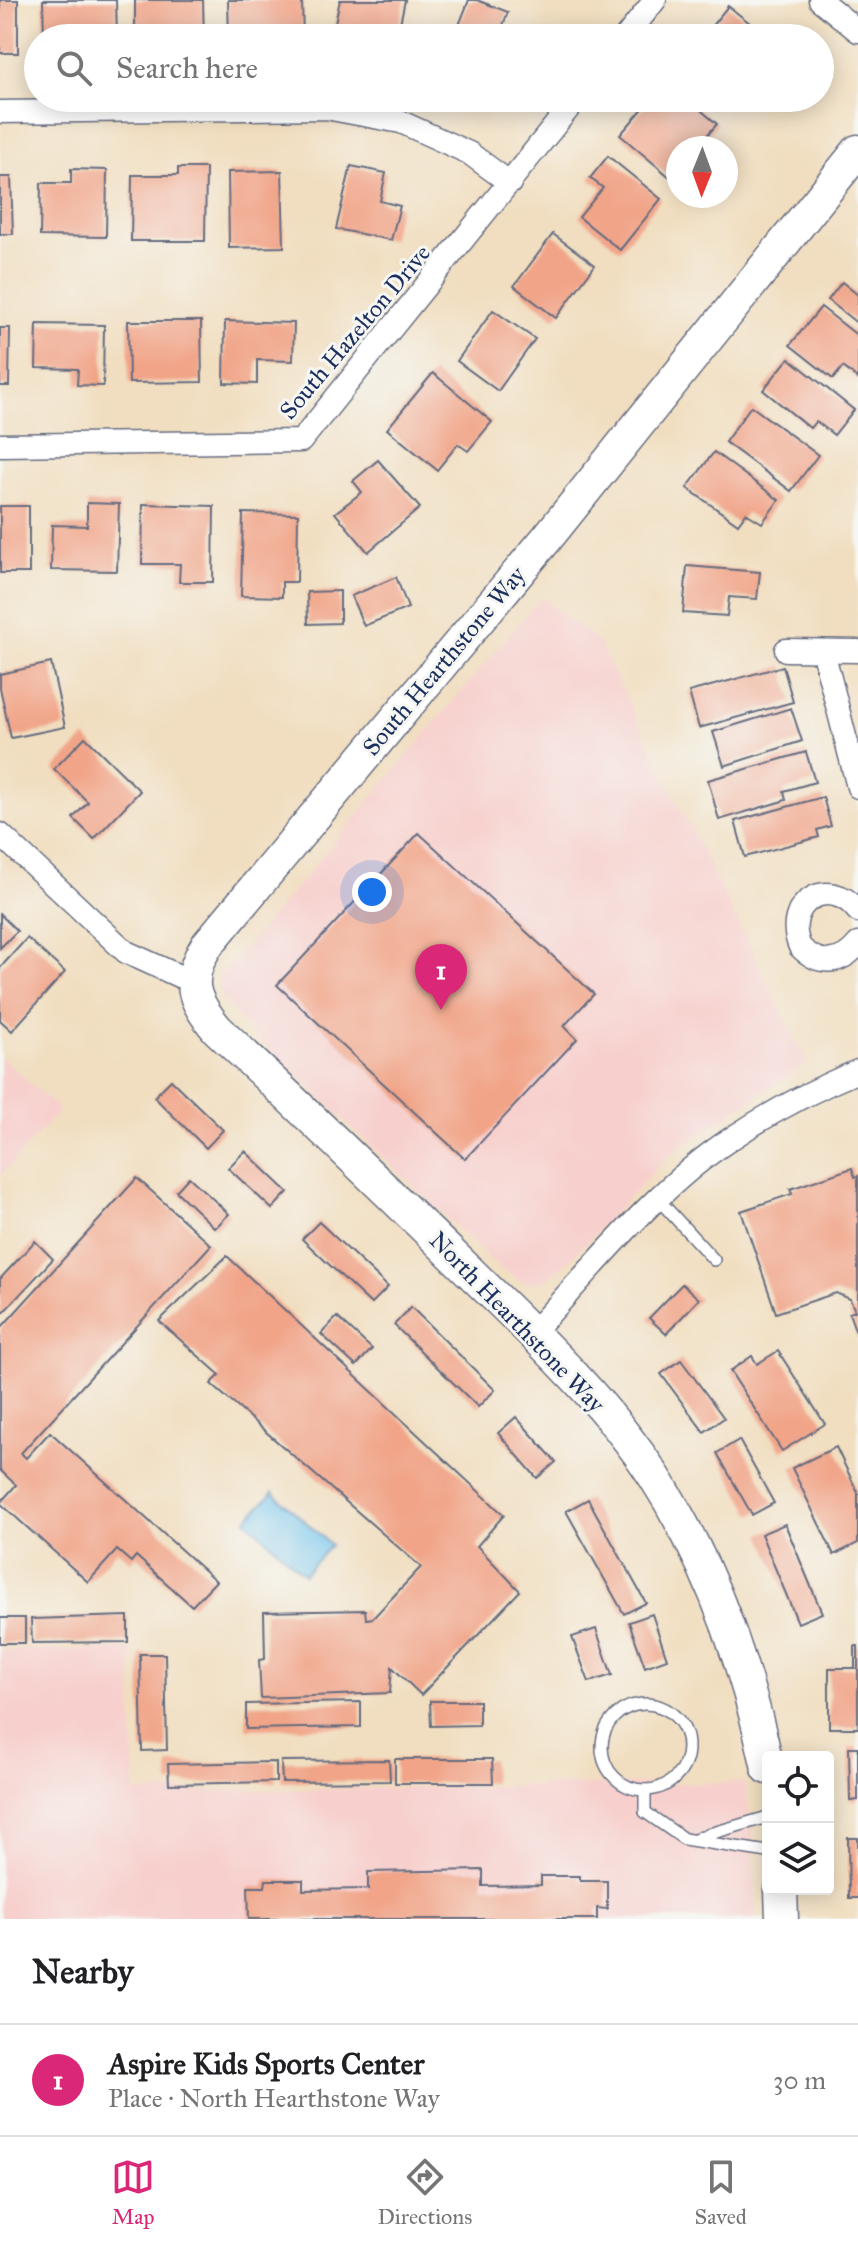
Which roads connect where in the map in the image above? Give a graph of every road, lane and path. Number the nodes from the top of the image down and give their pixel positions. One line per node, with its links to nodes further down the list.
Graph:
1 (655, 0): 3 (street)
2 (820, 0): 4 (street)
3 (636, 24)
4 (858, 31)
5 (0, 112): 6 (street)
6 (24, 112)
7 (347, 112): 10 (street)
8 (566, 112): 10 (street, South Hazelton Drive)
9 (858, 151): 19 (street, South Hearthstone Way)
10 (510, 183): 11 (street, South Hazelton Drive)
11 (0, 445)
12 (786, 650): 13 (street)
13 (823, 651): 14 (street); 15 (street)
14 (858, 651)
15 (858, 787)
16 (0, 834): 19 (street)
17 (858, 911): 18 (street)
18 (858, 944)
19 (192, 982): 23 (street, North Hearthstone Way)
20 (858, 1071): 21 (street)
21 (658, 1199): 22 (lane); 23 (street)
22 (714, 1260)
23 (532, 1333): 24 (street, North Hearthstone Way)
24 (764, 1751)
25 (645, 1790): 25 (lane); 27 (lane)
26 (762, 1819): 27 (lane)
27 (695, 1839): 28 (lane)
28 (762, 1851)
29 (781, 1895): 30 (street)
30 (782, 1919)

